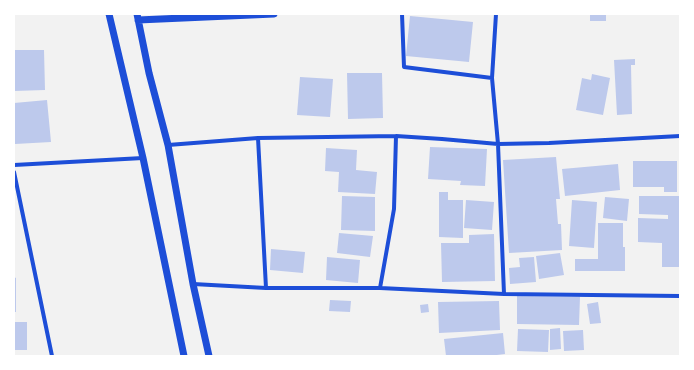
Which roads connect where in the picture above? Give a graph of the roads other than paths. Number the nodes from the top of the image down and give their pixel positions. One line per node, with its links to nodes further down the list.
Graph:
1 (109, 14): 13 (street)
2 (255, 14): 3 (street); 6 (street)
3 (274, 14)
4 (402, 14): 7 (street)
5 (496, 14): 7 (street)
6 (138, 17): 12 (street)
7 (492, 78): 11 (street)
8 (396, 136): 10 (street); 11 (street); 18 (street)
9 (680, 136): 11 (street)
10 (258, 138): 12 (street); 17 (street)
11 (498, 144): 19 (street)
12 (168, 145): 16 (street)
13 (143, 158): 14 (street); 22 (street)
14 (14, 165)
15 (14, 172): 21 (street)
16 (193, 284): 17 (street); 23 (street)
17 (266, 288): 18 (street)
18 (380, 288): 19 (street)
19 (504, 294): 20 (street)
20 (680, 296)
21 (52, 356)
22 (184, 356)
23 (208, 356)

